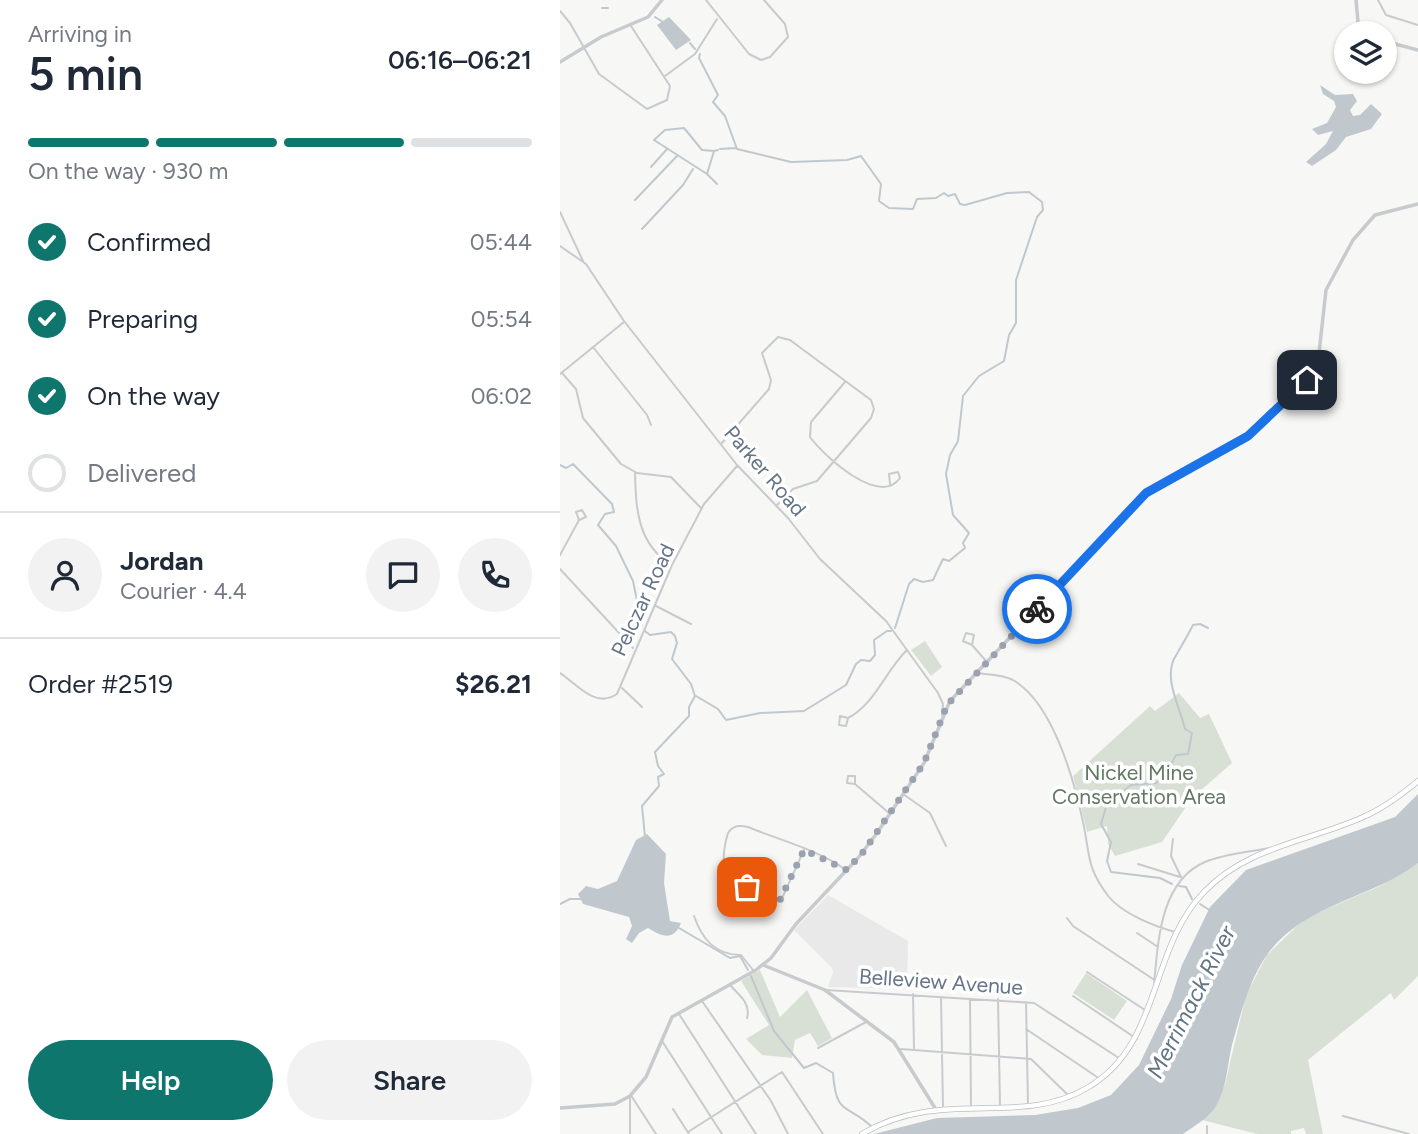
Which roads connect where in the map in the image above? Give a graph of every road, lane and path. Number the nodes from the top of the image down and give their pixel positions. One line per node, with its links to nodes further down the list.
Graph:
1 (662, 0): 10 (street)
2 (706, 0): 7 (street)
3 (764, 0): 7 (street)
4 (1356, 0): 8 (street)
5 (1378, 0): 9 (street)
6 (560, 11): 12 (street)
7 (718, 18): 15 (street)
8 (1357, 21)
9 (1418, 25)
10 (630, 26): 12 (street); 15 (street)
11 (1397, 44): 13 (street)
12 (584, 48): 14 (street); 15 (street)
13 (1418, 50)
14 (560, 62)
15 (664, 77)
16 (1418, 204): 41 (street)
17 (560, 212): 19 (street)
18 (560, 246): 19 (street, Parker Road)
19 (583, 262): 20 (street, Parker Road)
20 (624, 321): 21 (street); 25 (street, Parker Road)
21 (593, 347): 22 (street); 24 (street)
22 (561, 373): 28 (street)
23 (846, 381): 25 (street); 26 (street); 26 (street)
24 (651, 425)
25 (721, 444): 27 (street, Parker Road)
26 (836, 460): 29 (street); 30 (street)
27 (738, 465): 30 (street, Parker Road); 31 (street, Pelczar Road)
28 (635, 472): 31 (street); 34 (street)
29 (890, 484)
30 (776, 506): 40 (street, Parker Road)
31 (702, 508): 34 (street, Pelczar Road)
32 (579, 520): 33 (street)
33 (560, 555)
34 (672, 565): 36 (street, Pelczar Road)
35 (560, 569): 39 (street)
36 (655, 605): 37 (street); 39 (street, Pelczar Road)
37 (691, 624)
38 (972, 645): 41 (street)
39 (634, 649): 44 (street, Pelczar Road)
40 (908, 649): 46 (street, Parker Road); 47 (street)
41 (987, 662): 43 (street)
42 (560, 673): 44 (street, Pelczar Road)
43 (976, 673): 46 (street); 61 (street)
44 (621, 688): 45 (street)
45 (642, 707)
46 (942, 715): 50 (street)
47 (848, 718)
48 (1418, 781): 53 (main road)
49 (855, 784): 51 (street)
50 (903, 794): 51 (street); 54 (street)
51 (890, 813): 57 (street)
52 (1172, 839): 58 (street)
53 (1284, 844): 58 (street); 62 (main road)
54 (946, 846)
55 (804, 850): 55 (street); 57 (street)
56 (1138, 864): 58 (street)
57 (847, 870): 65 (street)
58 (1181, 877): 61 (street)
59 (694, 916): 66 (street)
60 (1068, 918): 68 (street)
61 (1162, 928): 62 (street); 64 (street)
62 (1175, 932): 74 (main road)
63 (1137, 933): 64 (street)
64 (1159, 947): 68 (street)
65 (763, 965): 66 (street); 70 (street)
66 (754, 971): 69 (street)
67 (1087, 972): 79 (street)
68 (1154, 980): 74 (street)
69 (730, 985): 77 (street); 81 (street)
70 (825, 990): 71 (street, Belleview Avenue); 82 (street)
71 (913, 993): 72 (street, Belleview Avenue); 88 (street)
72 (941, 995): 75 (street, Belleview Avenue); 89 (street)
73 (1073, 996): 85 (street)
74 (1153, 996): 79 (main road)
75 (970, 997): 76 (street, Belleview Avenue); 90 (street)
76 (998, 999): 78 (street, Belleview Avenue); 91 (street)
77 (702, 1001): 80 (street); 95 (street)
78 (1026, 1002): 83 (street); 93 (street, Belleview Avenue)
79 (1148, 1012): 85 (main road)
80 (678, 1013): 84 (street); 98 (street)
81 (747, 1018)
82 (867, 1022): 86 (street); 87 (street)
83 (1026, 1029): 92 (street); 94 (street)
84 (661, 1039): 96 (street); 107 (street)
85 (1137, 1039): 93 (main road)
86 (818, 1048)
87 (900, 1049): 88 (street); 103 (street)
88 (914, 1049): 89 (street)
89 (942, 1052): 90 (street); 104 (street)
90 (971, 1054): 91 (street); 101 (street)
91 (999, 1056): 92 (street); 99 (street)
92 (1027, 1059): 97 (street); 100 (street)
93 (1122, 1060): 94 (main road)
94 (1101, 1079): 97 (main road)
95 (759, 1086): 98 (street); 114 (street); 115 (street)
96 (630, 1097): 102 (street); 110 (street); 111 (street)
97 (1070, 1097): 100 (main road)
98 (735, 1102): 107 (street); 113 (street)
99 (1000, 1106): 100 (main road); 101 (main road)
100 (1028, 1106)
101 (971, 1107): 104 (main road)
102 (560, 1108)
103 (935, 1108): 104 (main road); 116 (main road)
104 (943, 1108)
105 (673, 1109): 109 (street)
106 (1343, 1116): 118 (street)
107 (711, 1117): 109 (street); 112 (street)
108 (1207, 1126): 117 (street)
109 (688, 1133)
110 (630, 1134)
111 (656, 1134)
112 (722, 1134)
113 (756, 1134)
114 (788, 1134)
115 (822, 1134)
116 (862, 1134)
117 (1206, 1134)
118 (1409, 1134)

